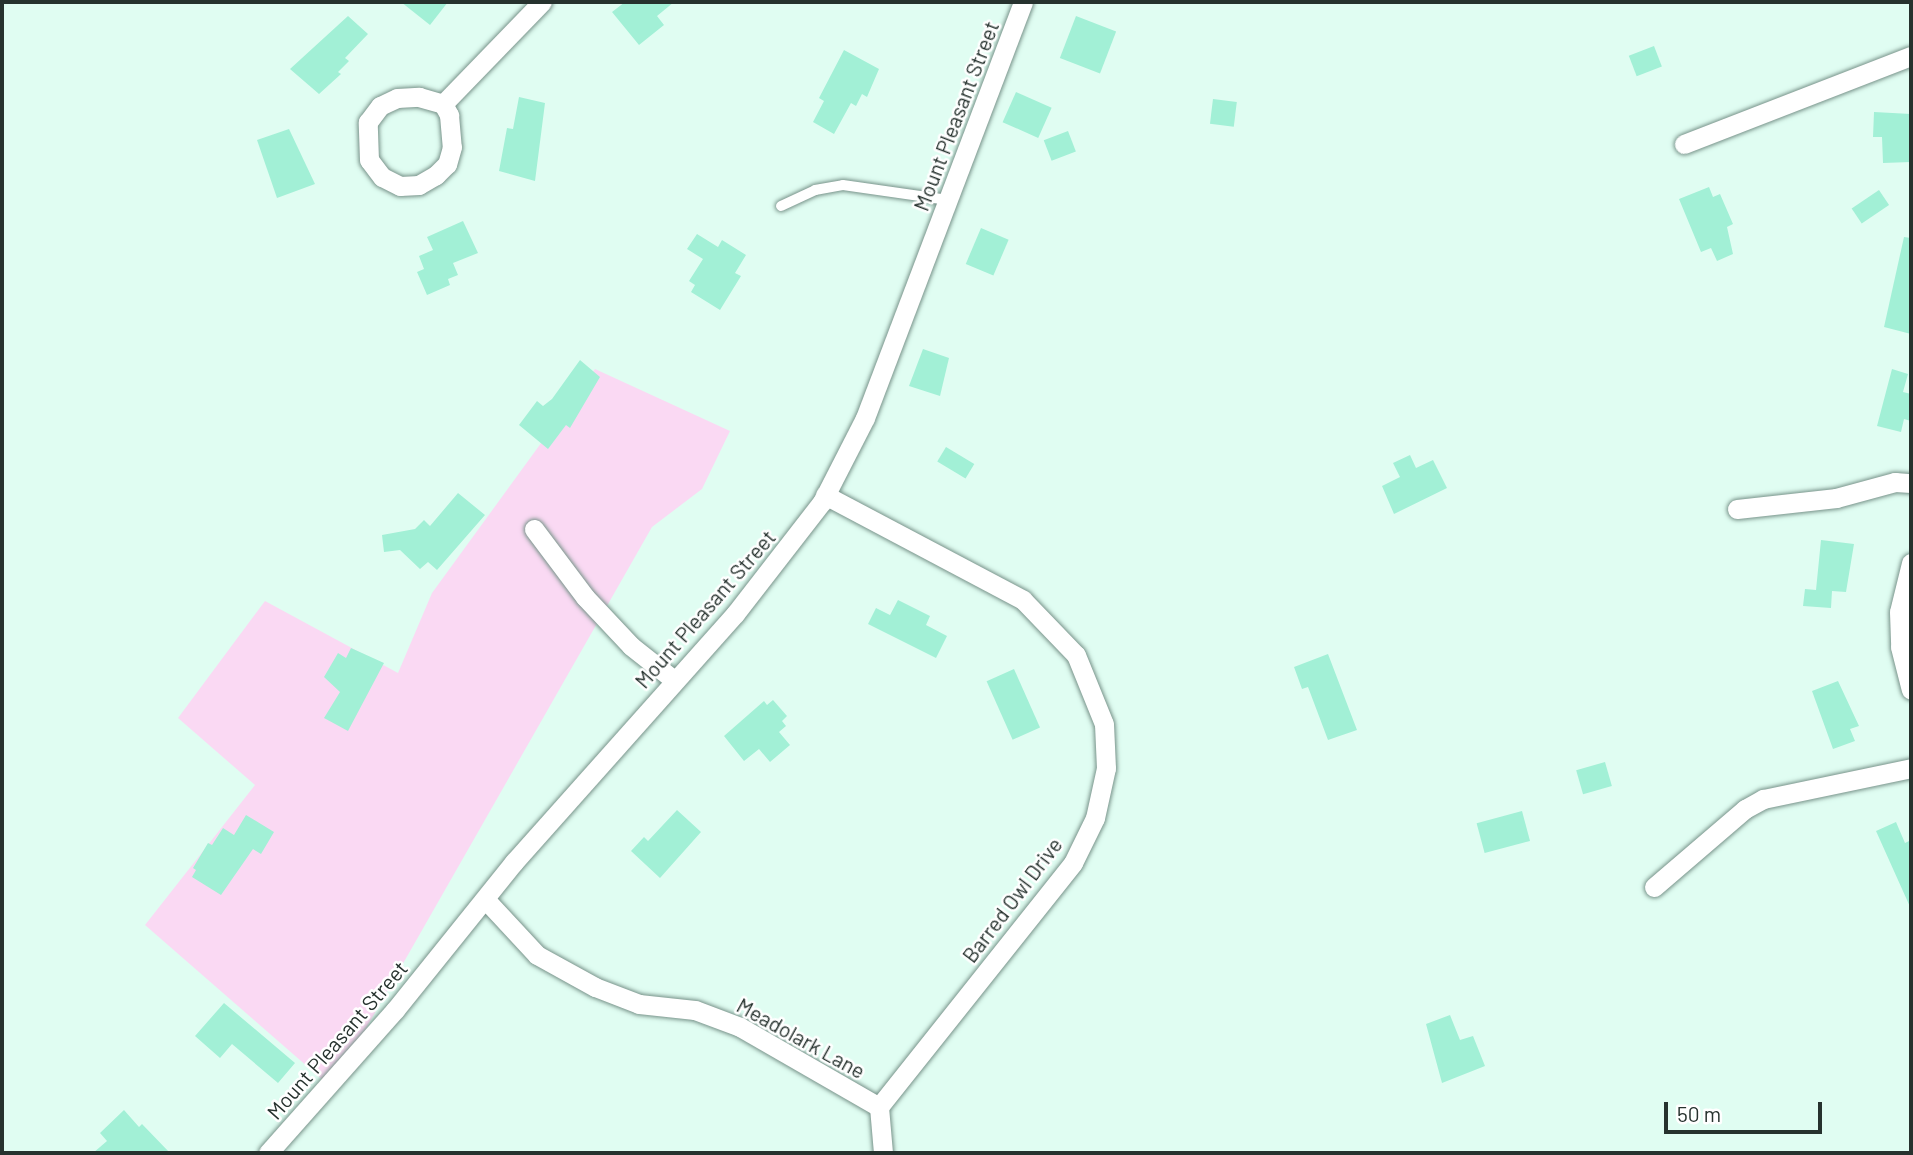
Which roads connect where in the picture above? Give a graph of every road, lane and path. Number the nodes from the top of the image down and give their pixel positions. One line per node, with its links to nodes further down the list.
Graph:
1 (542, 2): 4 (street)
2 (1023, 2): 6 (street, Mount Pleasant Street)
3 (1911, 56): 5 (street)
4 (443, 104): 4 (street)
5 (1684, 144)
6 (948, 200): 7 (lane); 9 (street, Mount Pleasant Street)
7 (781, 206)
8 (1911, 483): 10 (street)
9 (825, 495): 13 (street, Mount Pleasant Street); 18 (street, Barred Owl Drive)
10 (1737, 509)
11 (534, 529): 13 (street)
12 (1911, 563): 14 (street)
13 (674, 680): 17 (street, Mount Pleasant Street)
14 (1911, 690)
15 (1911, 768): 16 (street)
16 (1654, 887)
17 (485, 899): 18 (street, Meadolark Lane); 19 (street, Mount Pleasant Street)
18 (879, 1107): 20 (street)
19 (268, 1153)
20 (883, 1153)

